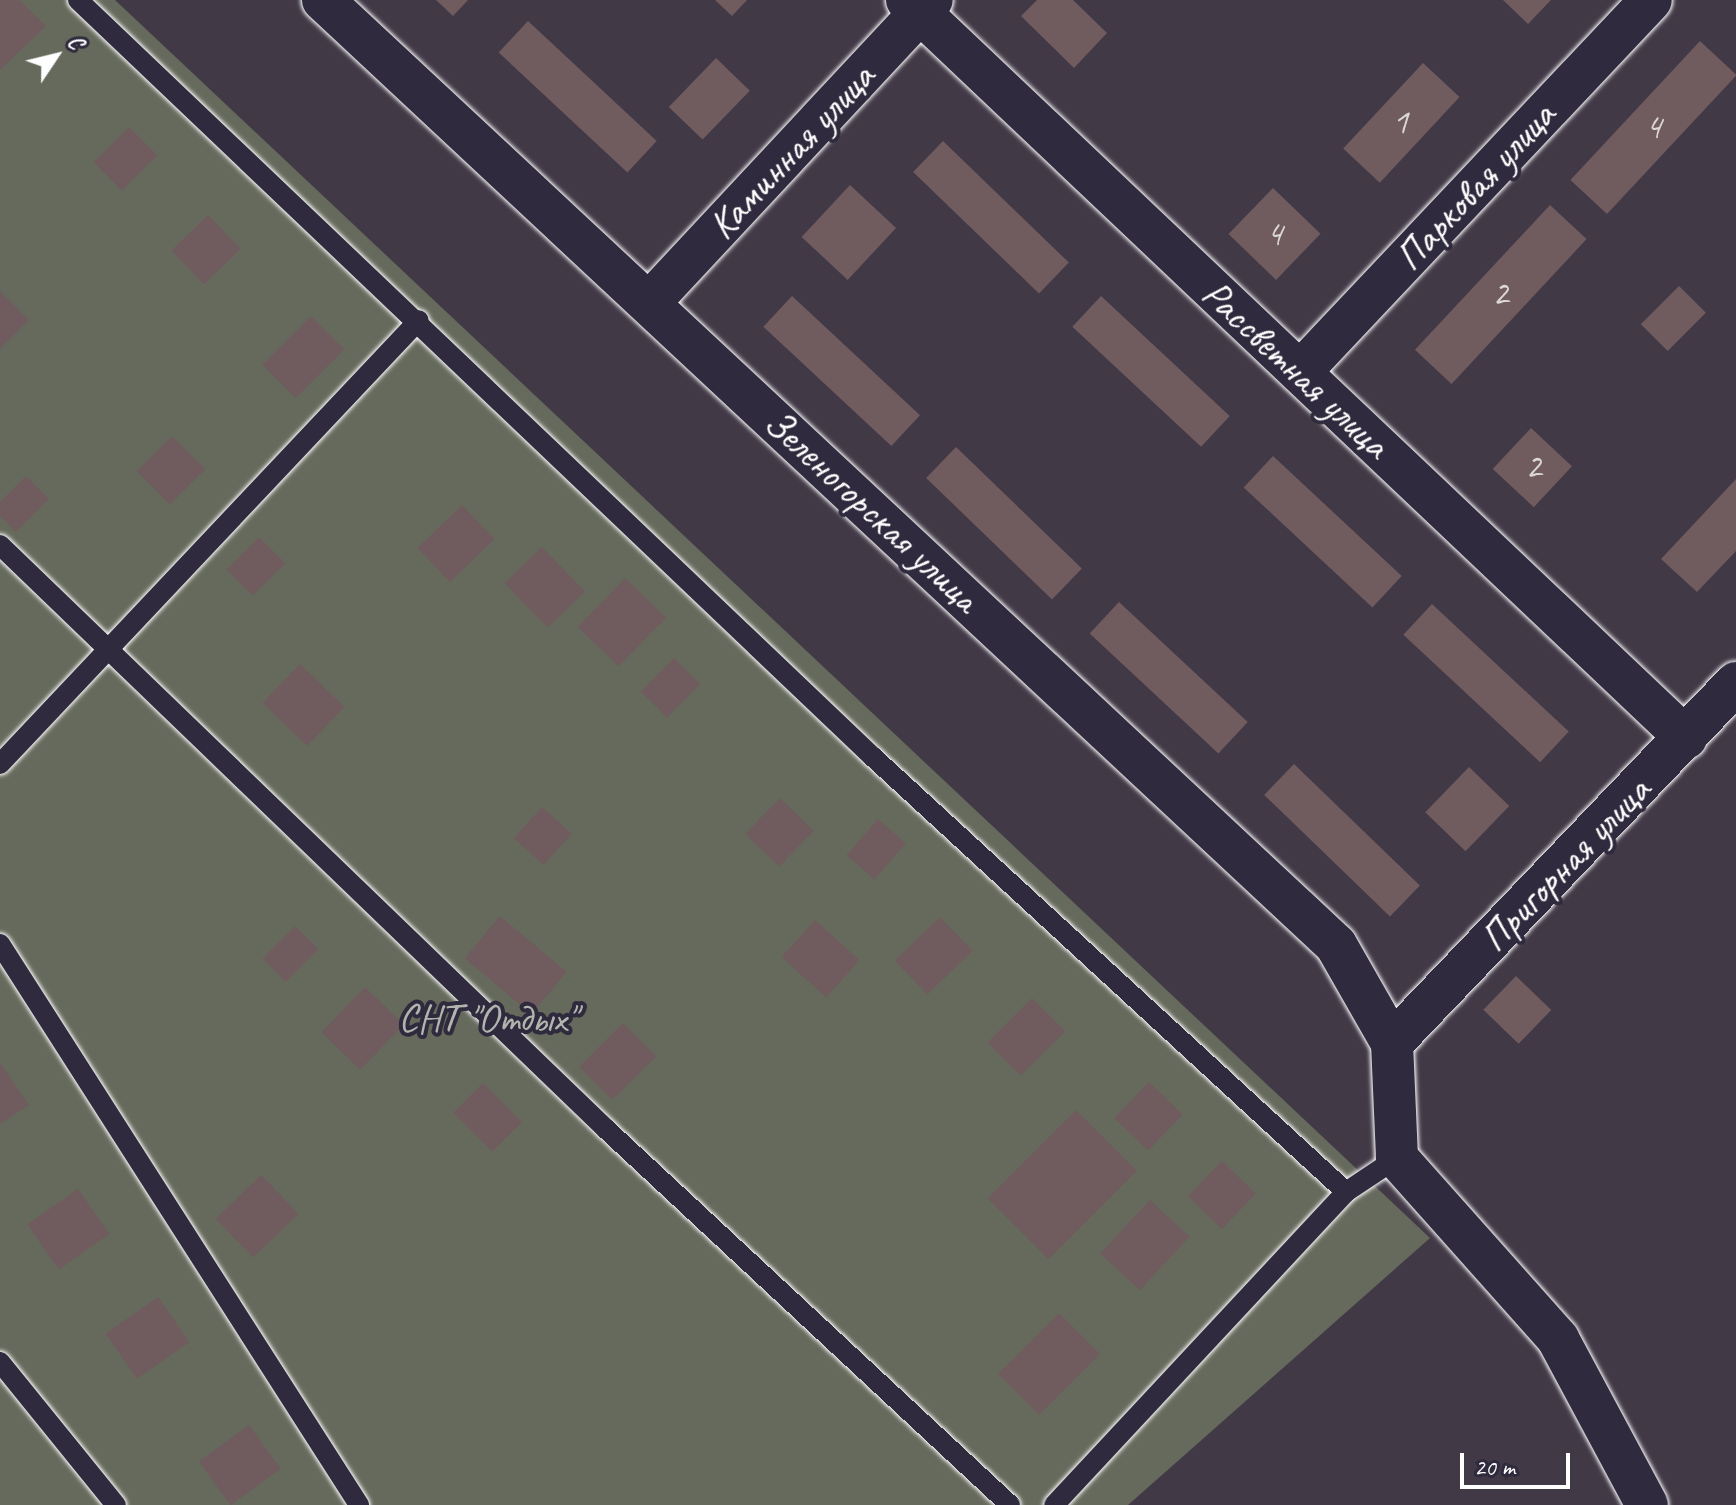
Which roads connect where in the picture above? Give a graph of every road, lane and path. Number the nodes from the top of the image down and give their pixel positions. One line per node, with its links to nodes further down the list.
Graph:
1 (78, 0): 6 (lane)
2 (323, 0): 5 (street, Зеленогорская улица)
3 (1651, 0): 7 (street, Парковая улица)
4 (920, 4): 5 (street, Каминная улица); 7 (street, Рассветная улица)
5 (650, 302): 14 (street, Зеленогорская улица)
6 (419, 320): 9 (lane); 16 (lane)
7 (1300, 372): 11 (street, Рассветная улица)
8 (0, 545): 9 (lane)
9 (106, 647): 12 (lane); 20 (lane)
10 (1736, 683): 11 (street, Пригорная улица)
11 (1686, 738): 14 (street, Пригорная улица)
12 (0, 764)
13 (0, 944): 19 (lane)
14 (1392, 1043): 15 (street)
15 (1397, 1158): 16 (lane); 22 (street)
16 (1346, 1192): 21 (lane)
17 (0, 1362): 18 (lane)
18 (116, 1505)
19 (359, 1505)
20 (1010, 1505)
21 (1054, 1505)
22 (1647, 1505)

